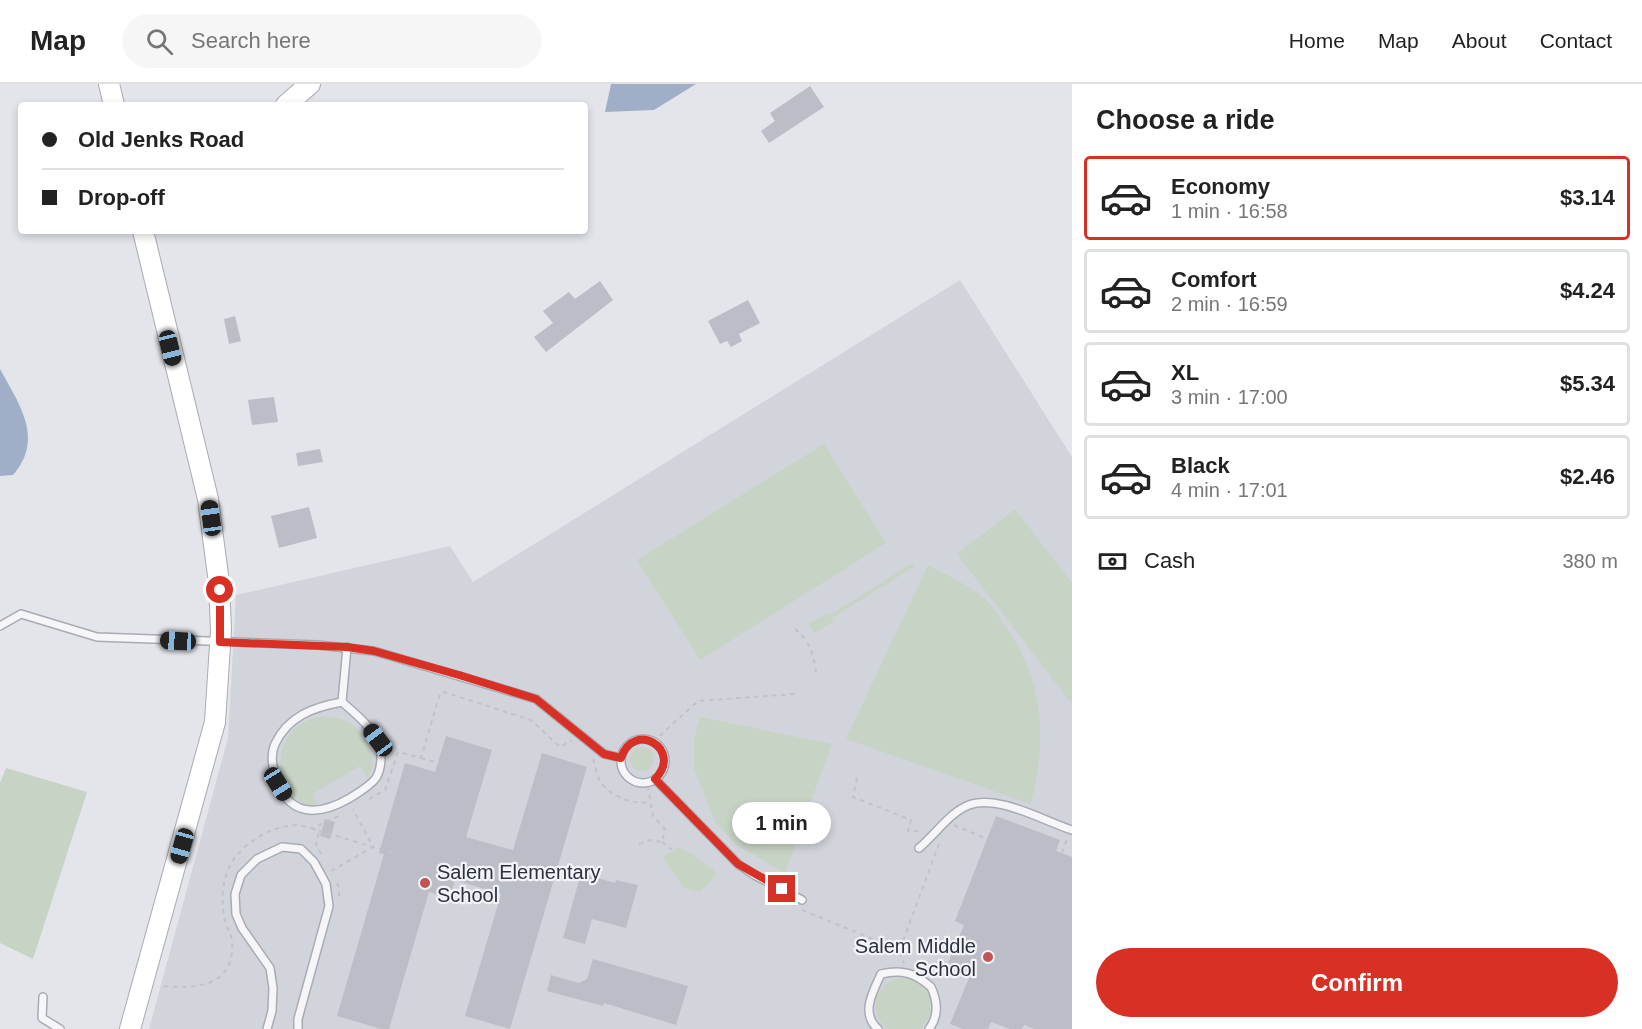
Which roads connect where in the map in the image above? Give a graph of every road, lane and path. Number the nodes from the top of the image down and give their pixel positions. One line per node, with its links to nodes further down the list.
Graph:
1 (109, 84): 3 (street)
2 (310, 84): 4 (street)
3 (113, 102)
4 (289, 102)
5 (144, 234): 8 (street)
6 (0, 626): 8 (lane)
7 (795, 629): 10 (path)
8 (220, 642): 9 (lane); 44 (street)
9 (347, 647): 12 (lane); 17 (lane)
10 (816, 672)
11 (794, 694): 14 (path)
12 (342, 702): 12 (lane)
13 (574, 739): 16 (path)
14 (653, 742): 17 (lane); 20 (lane)
15 (593, 757): 22 (path)
16 (421, 758): 18 (path); 23 (path)
17 (621, 758): 21 (lane)
18 (438, 763)
19 (857, 778): 26 (path)
20 (655, 779): 21 (lane); 38 (lane)
21 (647, 782): 22 (path)
22 (651, 802): 31 (path)
23 (353, 809): 25 (path); 33 (path)
24 (947, 822): 27 (lane); 30 (path); 34 (lane)
25 (313, 828)
26 (926, 829)
27 (1072, 830)
28 (322, 831): 33 (path)
29 (941, 838): 40 (path)
30 (987, 839)
31 (662, 842): 32 (path); 35 (path)
32 (639, 844)
33 (373, 847): 36 (path); 37 (path)
34 (919, 848)
35 (672, 850)
36 (393, 853)
37 (331, 871)
38 (802, 900)
39 (798, 909): 40 (path)
40 (900, 950): 41 (path)
41 (905, 964)
42 (43, 997): 43 (lane)
43 (60, 1029)
44 (130, 1029)
45 (267, 1029): 46 (lane)
46 (298, 1029)
47 (878, 1029): 48 (lane)
48 (929, 1029)

